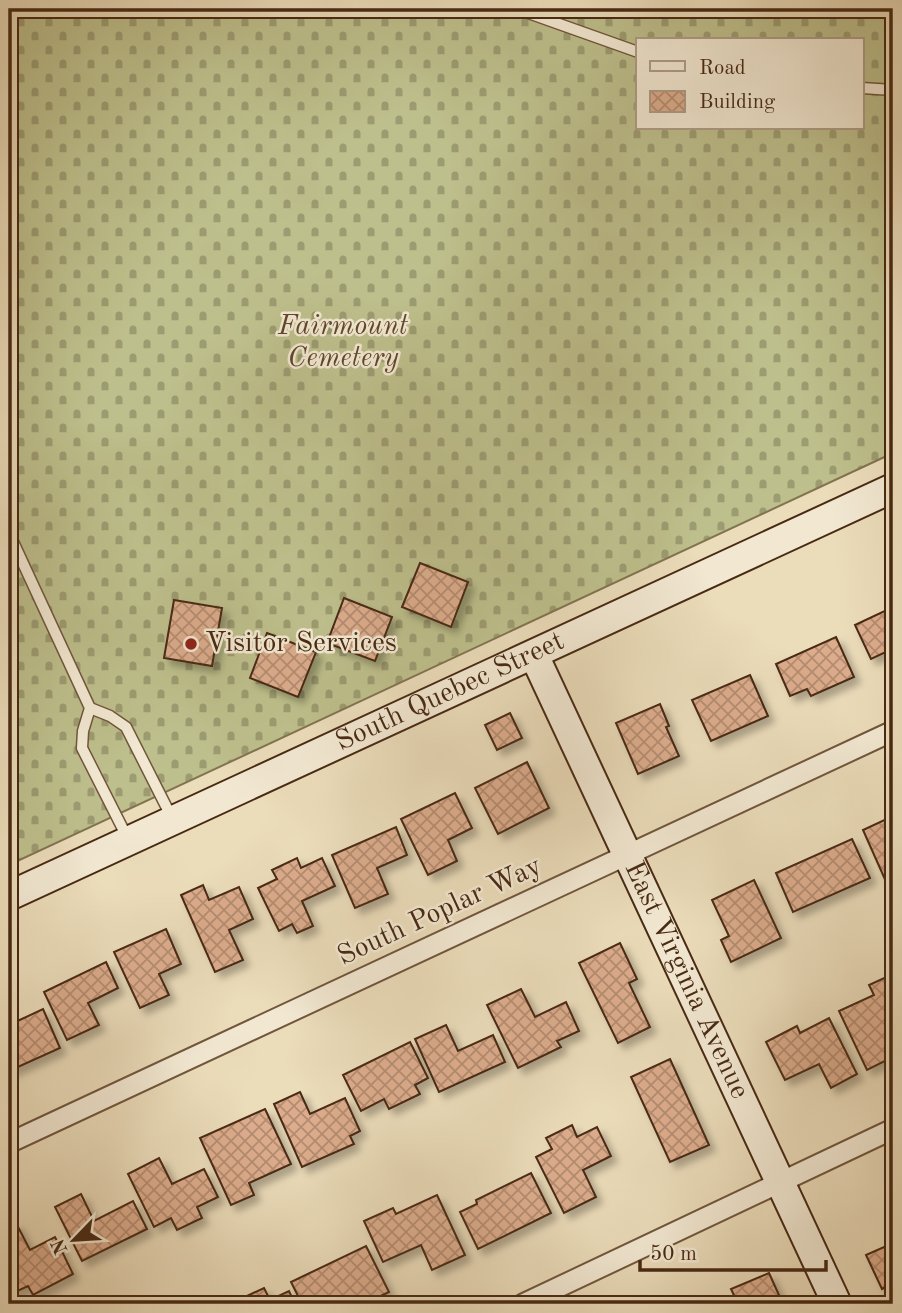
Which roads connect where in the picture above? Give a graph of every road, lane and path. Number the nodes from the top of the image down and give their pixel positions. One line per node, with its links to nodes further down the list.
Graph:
1 (517, 9): 2 (lane)
2 (636, 51)
3 (864, 88): 4 (lane)
4 (893, 90)
5 (893, 488): 7 (main road, South Quebec Street)
6 (9, 533): 8 (lane)
7 (534, 655): 10 (main road, South Quebec Street); 12 (main road, East Virginia Avenue)
8 (90, 708): 10 (lane); 11 (lane)
9 (893, 732): 12 (street, South Poplar Way)
10 (173, 820): 11 (main road, South Quebec Street)
11 (129, 841): 13 (main road, South Quebec Street)
12 (628, 856): 15 (street, South Poplar Way); 16 (main road, East Virginia Avenue)
13 (9, 897)
14 (893, 1129): 16 (street)
15 (9, 1143)
16 (780, 1184): 17 (street); 18 (main road, East Virginia Avenue)
17 (523, 1304)
18 (837, 1304)

